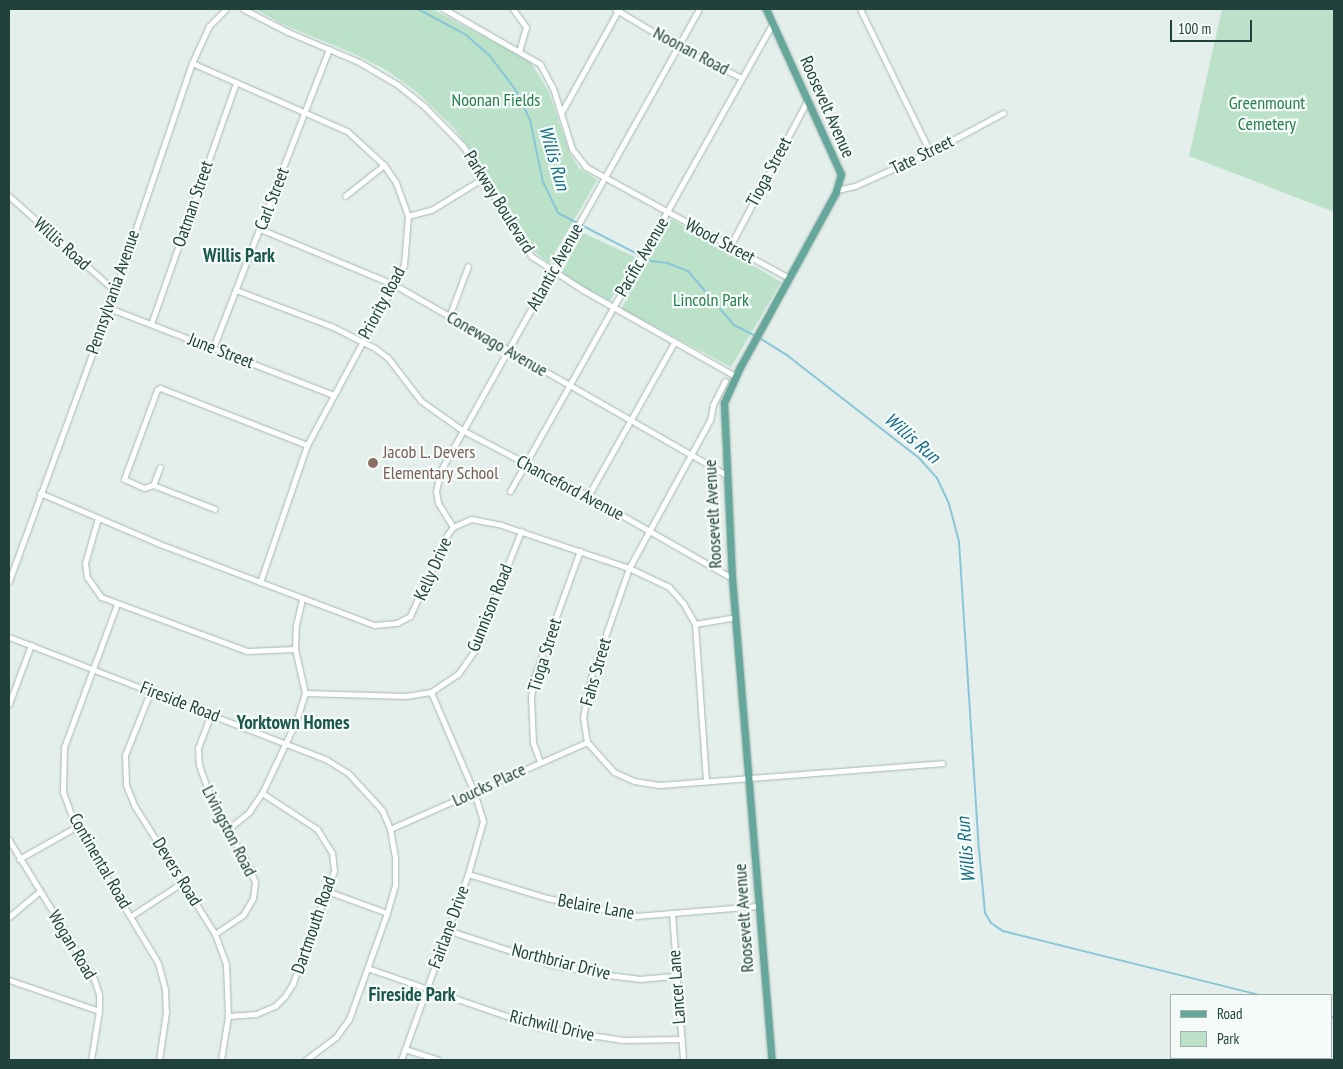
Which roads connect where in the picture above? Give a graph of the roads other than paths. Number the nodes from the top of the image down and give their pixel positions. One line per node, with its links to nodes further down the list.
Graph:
1 (226, 9): 13 (street, Pennsylvania Avenue)
2 (242, 9): 11 (street, Parkway Boulevard)
3 (444, 9): 12 (street, Wood Street)
4 (513, 9): 12 (street)
5 (618, 9): 10 (street, Noonan Road); 18 (street)
6 (699, 9): 10 (street, Atlantic Avenue)
7 (766, 9): 9 (main road, Roosevelt Avenue)
8 (860, 9): 20 (street)
9 (773, 23): 14 (street, Pacific Avenue); 16 (main road, Roosevelt Avenue)
10 (678, 47): 14 (street, Noonan Road); 23 (street, Atlantic Avenue)
11 (329, 49): 17 (street, Carl Street); 22 (street, Parkway Boulevard)
12 (519, 51): 18 (street, Wood Street)
13 (192, 63): 15 (street, Priority Road); 36 (street, Pennsylvania Avenue)
14 (742, 78): 27 (street, Pacific Avenue)
15 (236, 83): 17 (street, Priority Road); 40 (street, Oatman Street)
16 (808, 99): 24 (main road, Roosevelt Avenue); 30 (street, Tioga Street)
17 (305, 110): 21 (street, Priority Road); 29 (street, Carl Street)
18 (561, 113): 23 (street, Wood Street)
19 (1003, 113): 20 (street, Tate Street)
20 (930, 152): 24 (street, Tate Street)
21 (384, 165): 26 (street); 28 (street, Priority Road)
22 (485, 177): 28 (street); 32 (street, Parkway Boulevard)
23 (604, 180): 27 (street, Wood Street); 32 (street, Atlantic Avenue)
24 (837, 190): 33 (main road, Roosevelt Avenue)
25 (9, 196): 36 (street, Willis Road)
26 (345, 196)
27 (667, 212): 30 (street, Wood Street); 38 (street, Pacific Avenue)
28 (408, 216): 34 (street, Priority Road)
29 (260, 229): 34 (street, Conewago Avenue); 35 (street, Carl Street)
30 (730, 246): 33 (street, Wood Street)
31 (468, 266): 39 (street)
32 (554, 272): 38 (street, Parkway Boulevard); 44 (street, Atlantic Avenue)
33 (789, 278): 45 (main road, Roosevelt Avenue)
34 (394, 284): 39 (street, Conewago Avenue); 41 (street, Priority Road)
35 (236, 290): 41 (street, Chanceford Avenue); 43 (street, Carl Street)
36 (114, 291): 37 (street, Pennsylvania Avenue)
37 (109, 308): 40 (street, June Street); 58 (street, Pennsylvania Avenue)
38 (613, 308): 42 (street, Parkway Boulevard); 47 (street, Pacific Avenue)
39 (449, 317): 44 (street, Conewago Avenue)
40 (151, 324): 43 (street, June Street)
41 (362, 341): 48 (street, Priority Road); 50 (street, Chanceford Avenue)
42 (674, 343): 45 (street, Parkway Boulevard); 49 (street)
43 (214, 348): 48 (street, June Street)
44 (507, 351): 47 (street, Conewago Avenue); 50 (street, Atlantic Avenue)
45 (735, 376): 55 (main road, Roosevelt Avenue)
46 (725, 381): 52 (street, Fahs Street)
47 (570, 385): 49 (street, Conewago Avenue); 53 (street, Pacific Avenue)
48 (333, 395): 51 (street, Priority Road)
49 (631, 420): 52 (street, Conewago Avenue); 59 (street)
50 (462, 430): 53 (street, Chanceford Avenue); 62 (street, Atlantic Avenue)
51 (306, 444): 56 (street); 69 (street, Priority Road)
52 (691, 454): 55 (street, Conewago Avenue); 63 (street, Fahs Street)
53 (525, 464): 57 (street, Pacific Avenue); 59 (street, Chanceford Avenue)
54 (160, 467): 56 (street)
55 (727, 475): 67 (main road, Roosevelt Avenue)
56 (153, 485): 60 (street)
57 (510, 491)
58 (40, 492): 61 (street, Kelly Drive); 68 (street, Pennsylvania Avenue)
59 (588, 496): 63 (street, Chanceford Avenue)
60 (215, 509)
61 (98, 518): 69 (street, Kelly Drive); 71 (street)
62 (453, 527): 64 (street, Kelly Drive); 70 (street, Kelly Drive)
63 (647, 530): 66 (street, Fahs Street); 67 (street, Chanceford Avenue)
64 (521, 531): 65 (street, Kelly Drive); 79 (street, Gunnison Road)
65 (580, 551): 66 (street, Kelly Drive); 85 (street, Tioga Street)
66 (629, 568): 73 (street, Kelly Drive); 84 (street, Fahs Street)
67 (732, 578): 72 (main road, Roosevelt Avenue)
68 (9, 581)
69 (260, 582): 70 (street, Kelly Drive)
70 (302, 599): 76 (street)
71 (117, 604): 76 (street); 77 (street, Continental Road)
72 (736, 618): 73 (street); 87 (main road, Roosevelt Avenue)
73 (695, 624): 88 (street, Kelly Drive)
74 (9, 637): 75 (street, Fireside Road)
75 (31, 646): 77 (street, Fireside Road); 81 (street)
76 (295, 648): 80 (street)
77 (92, 668): 78 (street, Fireside Road); 91 (street, Continental Road)
78 (151, 690): 82 (street, Fireside Road); 97 (street, Devers Road)
79 (431, 692): 80 (street, Gunnison Road); 89 (street, Fairlane Drive)
80 (305, 693): 83 (street)
81 (9, 704)
82 (211, 714): 83 (street, Fireside Road); 93 (street, Livingston Road)
83 (287, 742): 90 (street); 92 (street, Fireside Road)
84 (587, 742): 85 (street, Loucks Place); 88 (street)
85 (540, 762): 89 (street, Loucks Place)
86 (942, 763): 87 (street)
87 (750, 780): 88 (street); 100 (main road, Roosevelt Avenue)
88 (706, 782)
89 (474, 792): 92 (street, Loucks Place); 96 (street, Fairlane Drive)
90 (262, 793): 93 (street); 98 (street, Dartmouth Road)
91 (76, 827): 95 (street); 103 (street, Continental Road)
92 (390, 828): 101 (street, Fireside Road)
93 (228, 830): 106 (street, Livingston Road)
94 (9, 840): 95 (street, Wogan Road)
95 (19, 859): 99 (street, Wogan Road)
96 (468, 874): 102 (street, Belaire Lane); 105 (street, Fairlane Drive)
97 (183, 882): 103 (street); 106 (street, Devers Road)
98 (327, 891): 101 (street); 112 (street, Dartmouth Road)
99 (39, 892): 104 (street); 111 (street, Wogan Road)
100 (758, 906): 102 (street, Belaire Lane); 123 (main road, Roosevelt Avenue)
101 (387, 913): 107 (street, Fireside Road)
102 (672, 913): 108 (street, Lancer Lane)
103 (131, 916): 117 (street, Continental Road)
104 (9, 917)
105 (447, 930): 108 (street, Northbriar Drive); 110 (street, Fairlane Drive)
106 (215, 934): 112 (street, Devers Road)
107 (367, 968): 110 (street, Richwill Drive); 115 (street, Fireside Road)
108 (676, 976): 113 (street, Lancer Lane)
109 (9, 980): 111 (street)
110 (426, 989): 113 (street, Richwill Drive); 114 (street, Fairlane Drive)
111 (99, 1011): 116 (street, Wogan Road)
112 (228, 1016): 118 (street, Devers Road)
113 (682, 1038): 122 (street, Lancer Lane)
114 (405, 1049): 120 (street, Fairlane Drive); 121 (street)
115 (314, 1058): 119 (street, Fireside Road)
116 (91, 1060)
117 (158, 1060)
118 (220, 1060)
119 (305, 1060)
120 (401, 1060)
121 (438, 1060)
122 (684, 1060)
123 (772, 1060)

